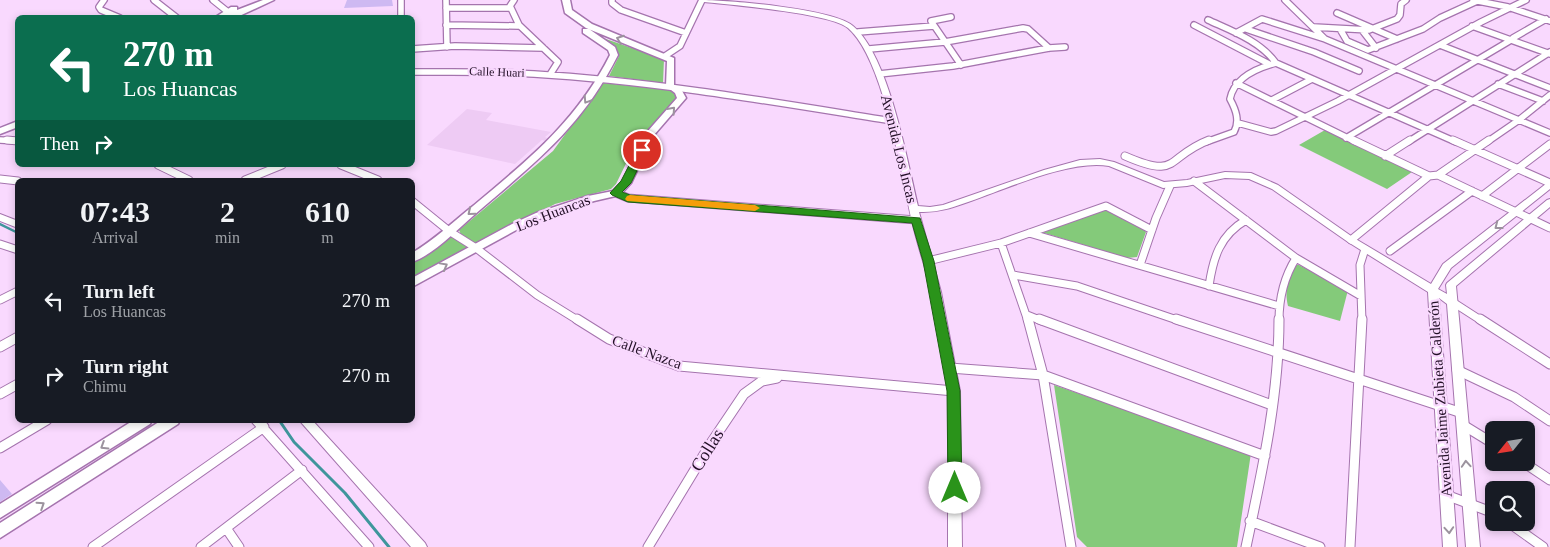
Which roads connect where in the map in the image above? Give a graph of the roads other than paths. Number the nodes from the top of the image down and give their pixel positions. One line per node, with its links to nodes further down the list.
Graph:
1 (104, 0): 21 (street)
2 (154, 0): 22 (street)
3 (213, 0): 23 (street)
4 (257, 0): 23 (main road)
5 (270, 0): 23 (main road)
6 (401, 0): 24 (street)
7 (446, 0): 18 (street)
8 (514, 0): 19 (street)
9 (612, 0): 39 (street)
10 (703, 0): 38 (street, Avenida Los Incas); 39 (street)
11 (1285, 0): 33 (street)
12 (1406, 0): 36 (street)
13 (1474, 0): 15 (street); 42 (street)
14 (1526, 0): 17 (street)
15 (1488, 1): 17 (street)
16 (564, 2): 55 (main road, one-way to 16); 65 (main road)
17 (1508, 7): 26 (street); 30 (street)
18 (446, 8): 19 (street); 28 (street)
19 (510, 8): 31 (street)
20 (1337, 14): 36 (street)
21 (113, 15)
22 (173, 15)
23 (228, 15)
24 (401, 15)
25 (951, 17): 32 (street)
26 (1548, 19): 43 (street)
27 (1208, 20): 40 (street)
28 (446, 25): 31 (street); 47 (street)
29 (1194, 25): 57 (street)
30 (1473, 25): 43 (street); 45 (street)
31 (519, 26): 48 (street)
32 (934, 26): 38 (street); 44 (street)
33 (1314, 27): 35 (street); 41 (street)
34 (1246, 29): 40 (street); 41 (street); 60 (street)
35 (1340, 29): 37 (street); 53 (street)
36 (1374, 29): 37 (street); 42 (street)
37 (1362, 30): 50 (street)
38 (858, 32): 52 (street, Avenida Los Incas)
39 (686, 33): 55 (street)
40 (1236, 33): 57 (street)
41 (1325, 39): 53 (street)
42 (1397, 39): 50 (street)
43 (1512, 39): 54 (street); 56 (street)
44 (945, 42): 49 (street); 52 (street); 58 (street)
45 (1440, 45): 56 (street); 59 (street)
46 (1065, 46): 49 (street)
47 (447, 47): 48 (street); 51 (street)
48 (543, 48): 62 (street)
49 (1049, 48): 58 (street)
50 (1376, 48): 53 (street)
51 (415, 49)
52 (869, 49): 63 (street, Avenida Los Incas)
53 (1367, 53): 59 (street)
54 (1550, 53): 64 (street)
55 (665, 56): 69 (main road)
56 (1478, 60): 64 (street); 70 (street)
57 (1272, 64): 66 (street); 67 (street)
58 (960, 65): 63 (street)
59 (1396, 69): 70 (street); 72 (street)
60 (1359, 71)
61 (415, 72): 62 (street, Calle Huari)
62 (551, 73): 65 (street, Calle Huari)
63 (879, 74): 80 (street, Avenida Los Incas)
64 (1514, 74): 68 (street); 71 (street)
65 (602, 78): 69 (street, Calle Huari); 122 (main road, one-way to 122)
66 (1312, 79): 72 (street); 74 (street)
67 (1236, 83): 74 (street); 81 (street)
68 (1498, 84): 75 (street); 76 (street)
69 (670, 86): 80 (street, Calle Huari); 109 (main road, one-way to 69)
70 (1435, 86): 76 (street); 77 (street)
71 (1550, 88)
72 (1349, 95): 77 (street); 78 (street)
73 (1550, 95): 75 (street)
74 (1272, 100): 78 (street)
75 (1543, 101): 79 (street)
76 (1473, 102): 79 (street); 83 (street)
77 (1388, 113): 83 (street); 88 (street)
78 (1306, 118): 81 (street); 88 (street)
79 (1518, 120): 86 (street); 91 (street)
80 (892, 121): 113 (street, Avenida Los Incas)
81 (1238, 123): 92 (street)
82 (15, 125): 84 (main road)
83 (1429, 130): 91 (street); 93 (street)
84 (0, 131)
85 (15, 131): 87 (main road)
86 (1550, 133)
87 (0, 138): 89 (street)
88 (1346, 138): 93 (street)
89 (15, 141)
90 (1550, 144): 97 (street)
91 (1475, 150): 97 (street); 98 (street)
92 (1125, 156)
93 (1385, 156): 99 (street)
94 (162, 167): 100 (street)
95 (277, 167): 101 (street)
96 (346, 167): 102 (street)
97 (1517, 169): 106 (street); 110 (street)
98 (1438, 175): 99 (street); 108 (street)
99 (1429, 176): 124 (street)
100 (184, 178)
101 (250, 178)
102 (373, 178)
103 (0, 179): 104 (street)
104 (15, 180)
105 (1194, 181): 107 (street); 118 (street); 124 (street)
106 (1550, 184): 114 (street, Avenida Jaime Zubieta Calderón)
107 (1170, 186): 113 (street); 121 (street)
108 (1472, 191): 110 (street); 130 (street)
109 (616, 193): 117 (street, Los Huancas); 127 (main road, Los Huancas)
110 (1482, 196): 114 (street)
111 (1550, 202): 116 (street, Avenida Jaime Zubieta Calderón)
112 (415, 203): 122 (street, Calle Nazca)
113 (914, 209): 117 (street, Avenida Los Incas)
114 (1516, 212): 116 (street); 138 (street, Avenida Jaime Zubieta Calderón, one-way to 138)
115 (0, 217): 119 (street)
116 (1530, 218): 120 (street); 142 (street, Avenida Jaime Zubieta Calderón)
117 (916, 220): 133 (street, Avenida Los Incas)
118 (1246, 220): 132 (street); 137 (street)
119 (15, 224)
120 (1550, 228)
121 (1152, 230): 123 (street); 134 (street)
122 (449, 231): 127 (street, Calle Nazca); 131 (main road)
123 (1029, 233): 125 (street); 134 (street)
124 (1351, 240): 129 (street)
125 (1001, 242): 133 (street); 135 (street)
126 (0, 244): 128 (street)
127 (476, 248): 136 (main road, Los Huancas, one-way to 127); 152 (street, Calle Nazca)
128 (15, 249)
129 (1365, 249): 138 (street); 140 (street)
130 (1390, 250)
131 (415, 256)
132 (1296, 258): 140 (street); 143 (street)
133 (928, 261): 149 (street, Avenida Los Incas)
134 (1140, 265): 137 (street)
135 (1012, 276): 144 (street); 147 (street)
136 (415, 281)
137 (1209, 286): 143 (street)
138 (1433, 289): 142 (street); 158 (street, Avenida Jaime Zubieta Calderón)
139 (15, 292): 141 (street)
140 (1361, 296): 153 (street)
141 (0, 300)
142 (1451, 301): 148 (street); 150 (street, Avenida Jaime Zubieta Calderón)
143 (1279, 306): 147 (street)
144 (1027, 316): 151 (street); 157 (street)
145 (15, 339): 146 (street)
146 (0, 347)
147 (1278, 354): 153 (street); 157 (street)
148 (1550, 364)
149 (950, 368): 151 (street); 155 (street, Avenida Los Incas)
150 (1457, 370): 159 (street, Avenida Jaime Zubieta Calderón); 160 (street)
151 (1043, 375): 168 (street); 180 (street)
152 (786, 376): 155 (street, Calle Nazca); 186 (street, Collas)
153 (1358, 379): 158 (street); 190 (street)
154 (15, 386): 156 (street)
155 (954, 391): 187 (street, Avenida Los Incas)
156 (0, 394)
157 (1272, 405): 168 (street)
158 (1440, 405): 159 (street); 172 (street, Avenida Jaime Zubieta Calderón)
159 (1463, 420): 166 (street); 173 (street, Avenida Jaime Zubieta Calderón, one-way to 159)
160 (1550, 421)
161 (42, 423): 167 (street)
162 (140, 423): 175 (main road, one-way to 175)
163 (168, 423): 178 (main road, one-way to 163)
164 (260, 423): 169 (street); 181 (street)
165 (308, 423): 185 (street)
166 (1485, 437)
167 (0, 448)
168 (1265, 456): 176 (street)
169 (302, 470): 177 (street); 184 (street)
170 (1535, 470): 171 (street)
171 (1550, 480)
172 (1446, 495): 173 (street); 191 (street, Avenida Jaime Zubieta Calderón, one-way to 191)
173 (1469, 503): 174 (street); 192 (street, Avenida Jaime Zubieta Calderón)
174 (1485, 509)
175 (0, 512)
176 (1250, 521): 188 (street); 189 (street)
177 (226, 528): 182 (street); 183 (street)
178 (0, 531)
179 (1521, 531): 193 (street)
180 (1073, 544)
181 (93, 547)
182 (201, 547)
183 (240, 547)
184 (368, 547)
185 (420, 547)
186 (648, 547)
187 (956, 547)
188 (1246, 547)
189 (1320, 547)
190 (1350, 547)
191 (1450, 547)
192 (1473, 547)
193 (1543, 547)

